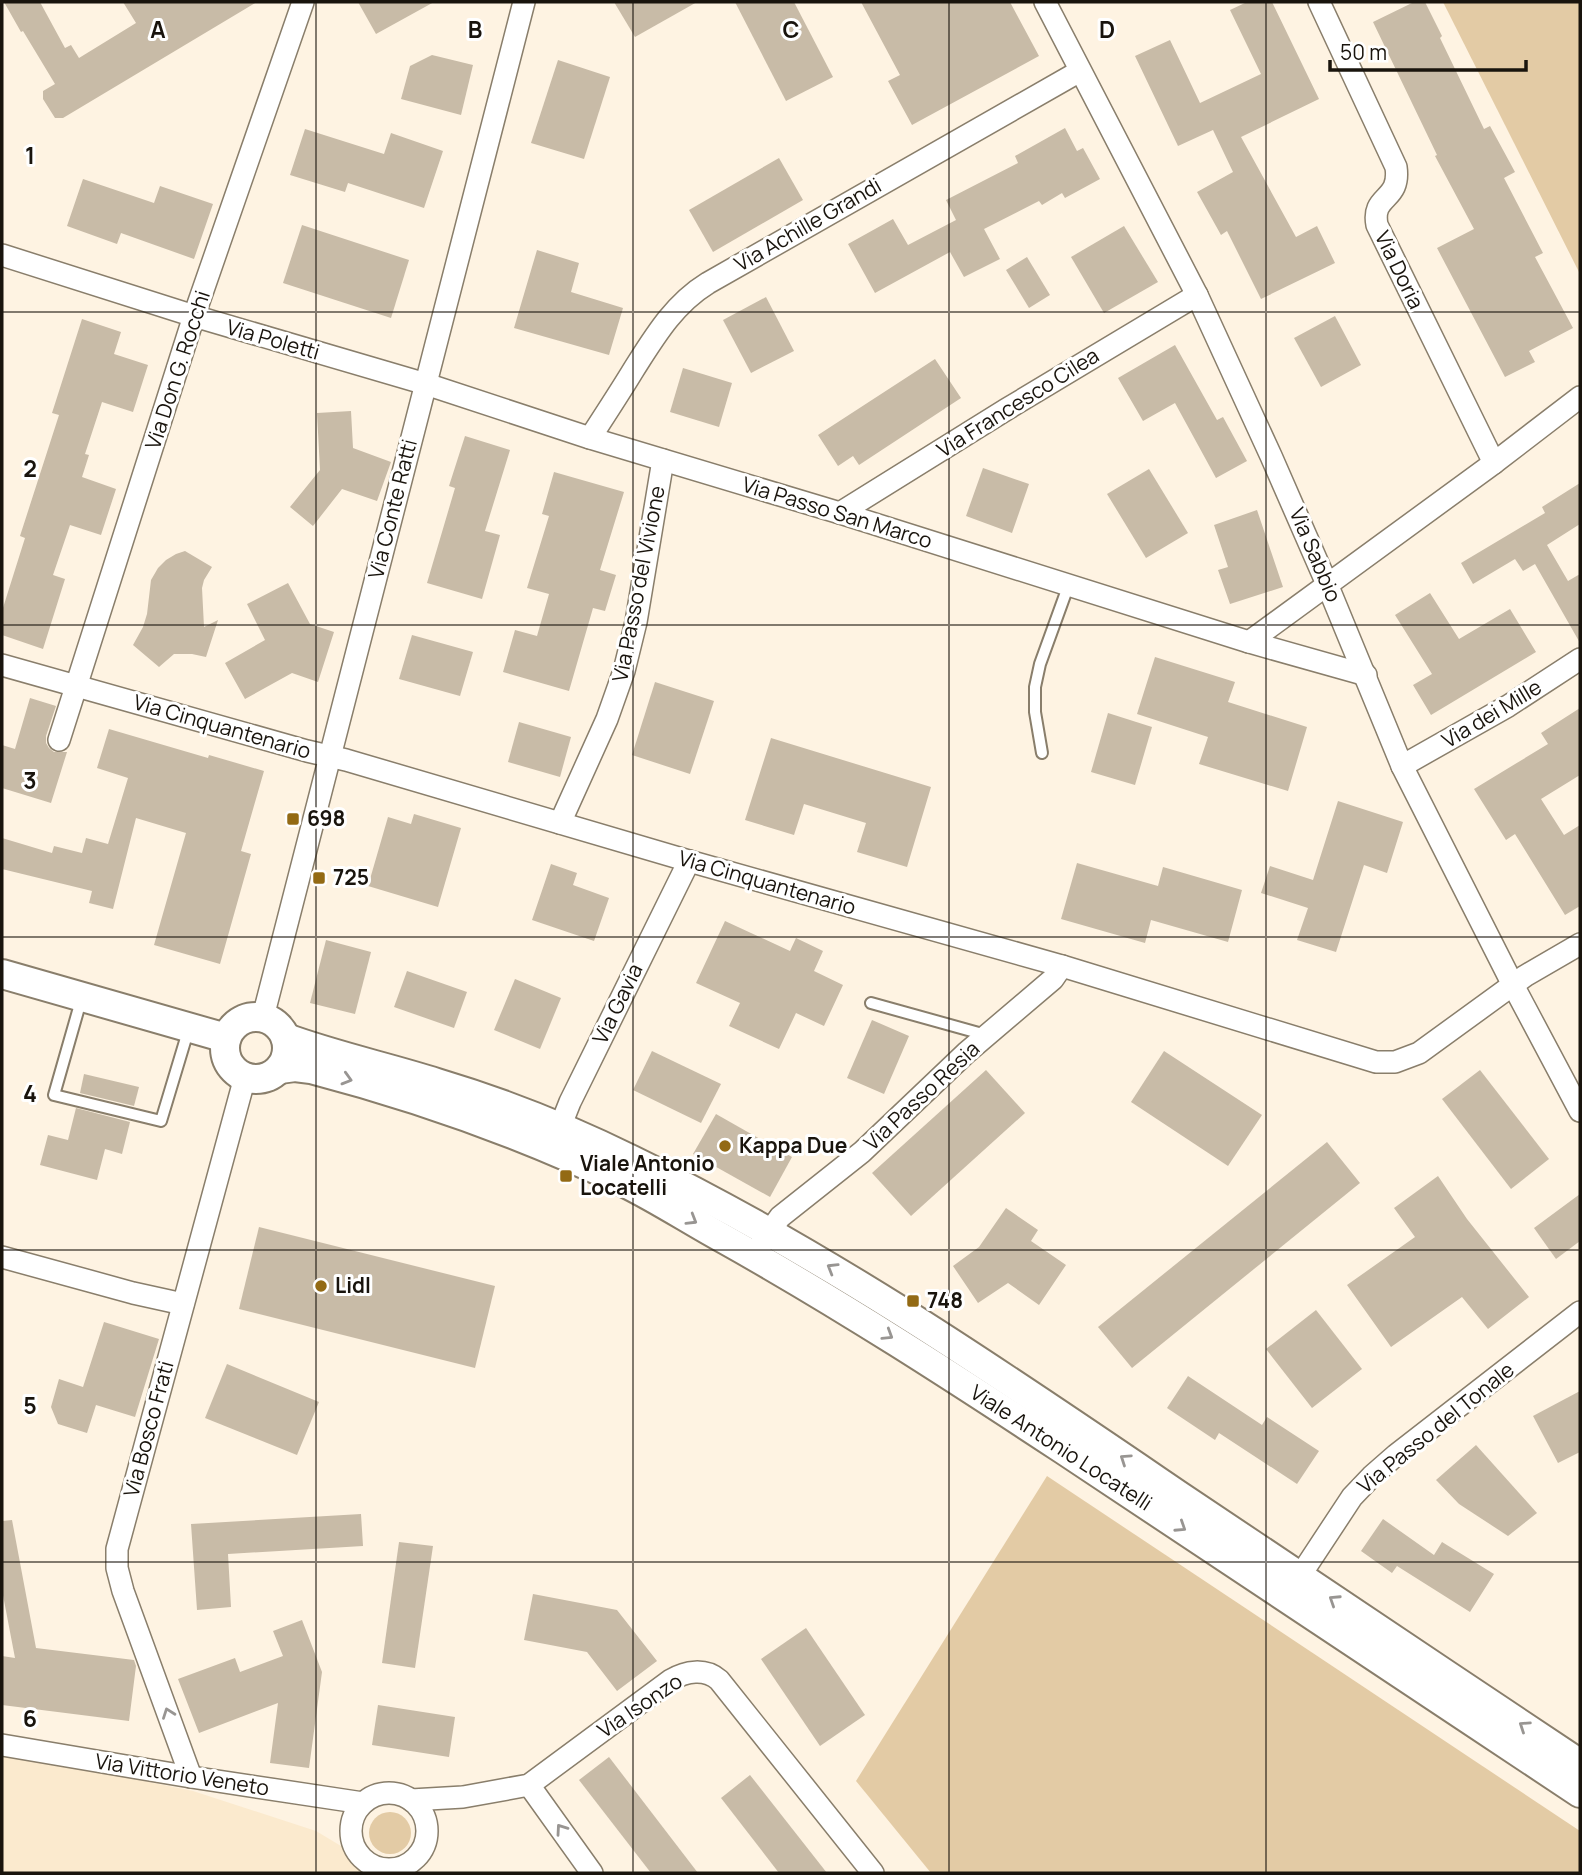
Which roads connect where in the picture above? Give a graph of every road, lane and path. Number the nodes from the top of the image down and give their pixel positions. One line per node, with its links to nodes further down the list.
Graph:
1 (303, 2): 8 (street, Via Don G. Rocchi)
2 (524, 2): 9 (street, Via Conte Ratti)
3 (1045, 2): 5 (street, Via Sabbio)
4 (1319, 2): 13 (street, Via Doria)
5 (1080, 71): 7 (street, Via Sabbio); 11 (street, Via Achille Grandi)
6 (2, 256): 8 (street, Via Poletti)
7 (1198, 295): 14 (street, Via Francesco Cilea); 16 (street, Via Sabbio)
8 (194, 316): 9 (street, Via Poletti); 21 (street, Via Don G. Rocchi)
9 (426, 384): 11 (street, Via Passo San Marco); 24 (street, Via Conte Ratti)
10 (1580, 397): 13 (street)
11 (590, 439): 12 (street, Via Passo San Marco)
12 (663, 460): 14 (street, Via Passo San Marco); 26 (street, Via Passo del Vivione)
13 (1494, 463): 16 (street)
14 (840, 513): 15 (street, Via Passo San Marco)
15 (1069, 584): 17 (street, Via Passo San Marco); 23 (lane)
16 (1327, 584): 17 (street); 20 (street, Via Sabbio)
17 (1249, 642): 20 (street, Via Passo San Marco)
18 (1580, 659): 25 (street, Via dei Mille)
19 (2, 665): 21 (street, Via Cinquantenario)
20 (1366, 675): 25 (street, Via Sabbio)
21 (77, 686): 22 (street, Via Don G. Rocchi); 24 (street, Via Cinquantenario)
22 (60, 740)
23 (1042, 753)
24 (330, 757): 26 (street, Via Cinquantenario); 34 (street, Via Conte Ratti)
25 (1402, 766): 31 (street, Via Sabbio)
26 (560, 823): 27 (street, Via Cinquantenario)
27 (689, 861): 29 (street, Via Cinquantenario); 42 (street, Via Gavia)
28 (1580, 944): 31 (street, Via Cinquantenario)
29 (1062, 966): 31 (street, Via Cinquantenario); 36 (street, Via Passo Resia)
30 (2, 974): 32 (street)
31 (1513, 985): 41 (street, Via Sabbio)
32 (82, 997): 35 (street); 35 (lane)
33 (871, 1003): 36 (lane)
34 (263, 1017): 37 (street); 38 (street, Viale Antonio Locatelli)
35 (189, 1028): 37 (street)
36 (987, 1036): 43 (street, Via Passo Resia)
37 (226, 1038): 40 (street)
38 (286, 1038): 39 (street); 42 (street, Viale Antonio Locatelli)
39 (280, 1069): 40 (street, Viale Antonio Locatelli); 42 (street, Viale Antonio Locatelli, one-way to 42)
40 (245, 1077): 46 (street, Via Bosco Frati)
41 (1580, 1111)
42 (556, 1139): 43 (street, Viale Antonio Locatelli); 44 (street, Viale Antonio Locatelli, one-way to 44)
43 (769, 1232): 44 (street, Via Passo Resia); 48 (street, Viale Antonio Locatelli, one-way to 43)
44 (753, 1255): 48 (street, Viale Antonio Locatelli, one-way to 48)
45 (2, 1257): 46 (street)
46 (183, 1304): 51 (street, Via Bosco Frati, one-way to 46)
47 (1580, 1312): 48 (street, Via Passo del Tonale)
48 (1293, 1587): 50 (street, Viale Antonio Locatelli, one-way to 48); 53 (street, Viale Antonio Locatelli)
49 (2, 1745): 51 (street, Via Vittorio Veneto)
50 (1580, 1764)
51 (191, 1777): 55 (street, Via Vittorio Veneto)
52 (529, 1785): 54 (street, Via Isonzo); 57 (street, one-way to 52); 58 (street, Via Isonzo)
53 (1580, 1793)
54 (411, 1800): 55 (street); 56 (street)
55 (363, 1803): 56 (street)
56 (410, 1869)
57 (592, 1873)
58 (873, 1873)

